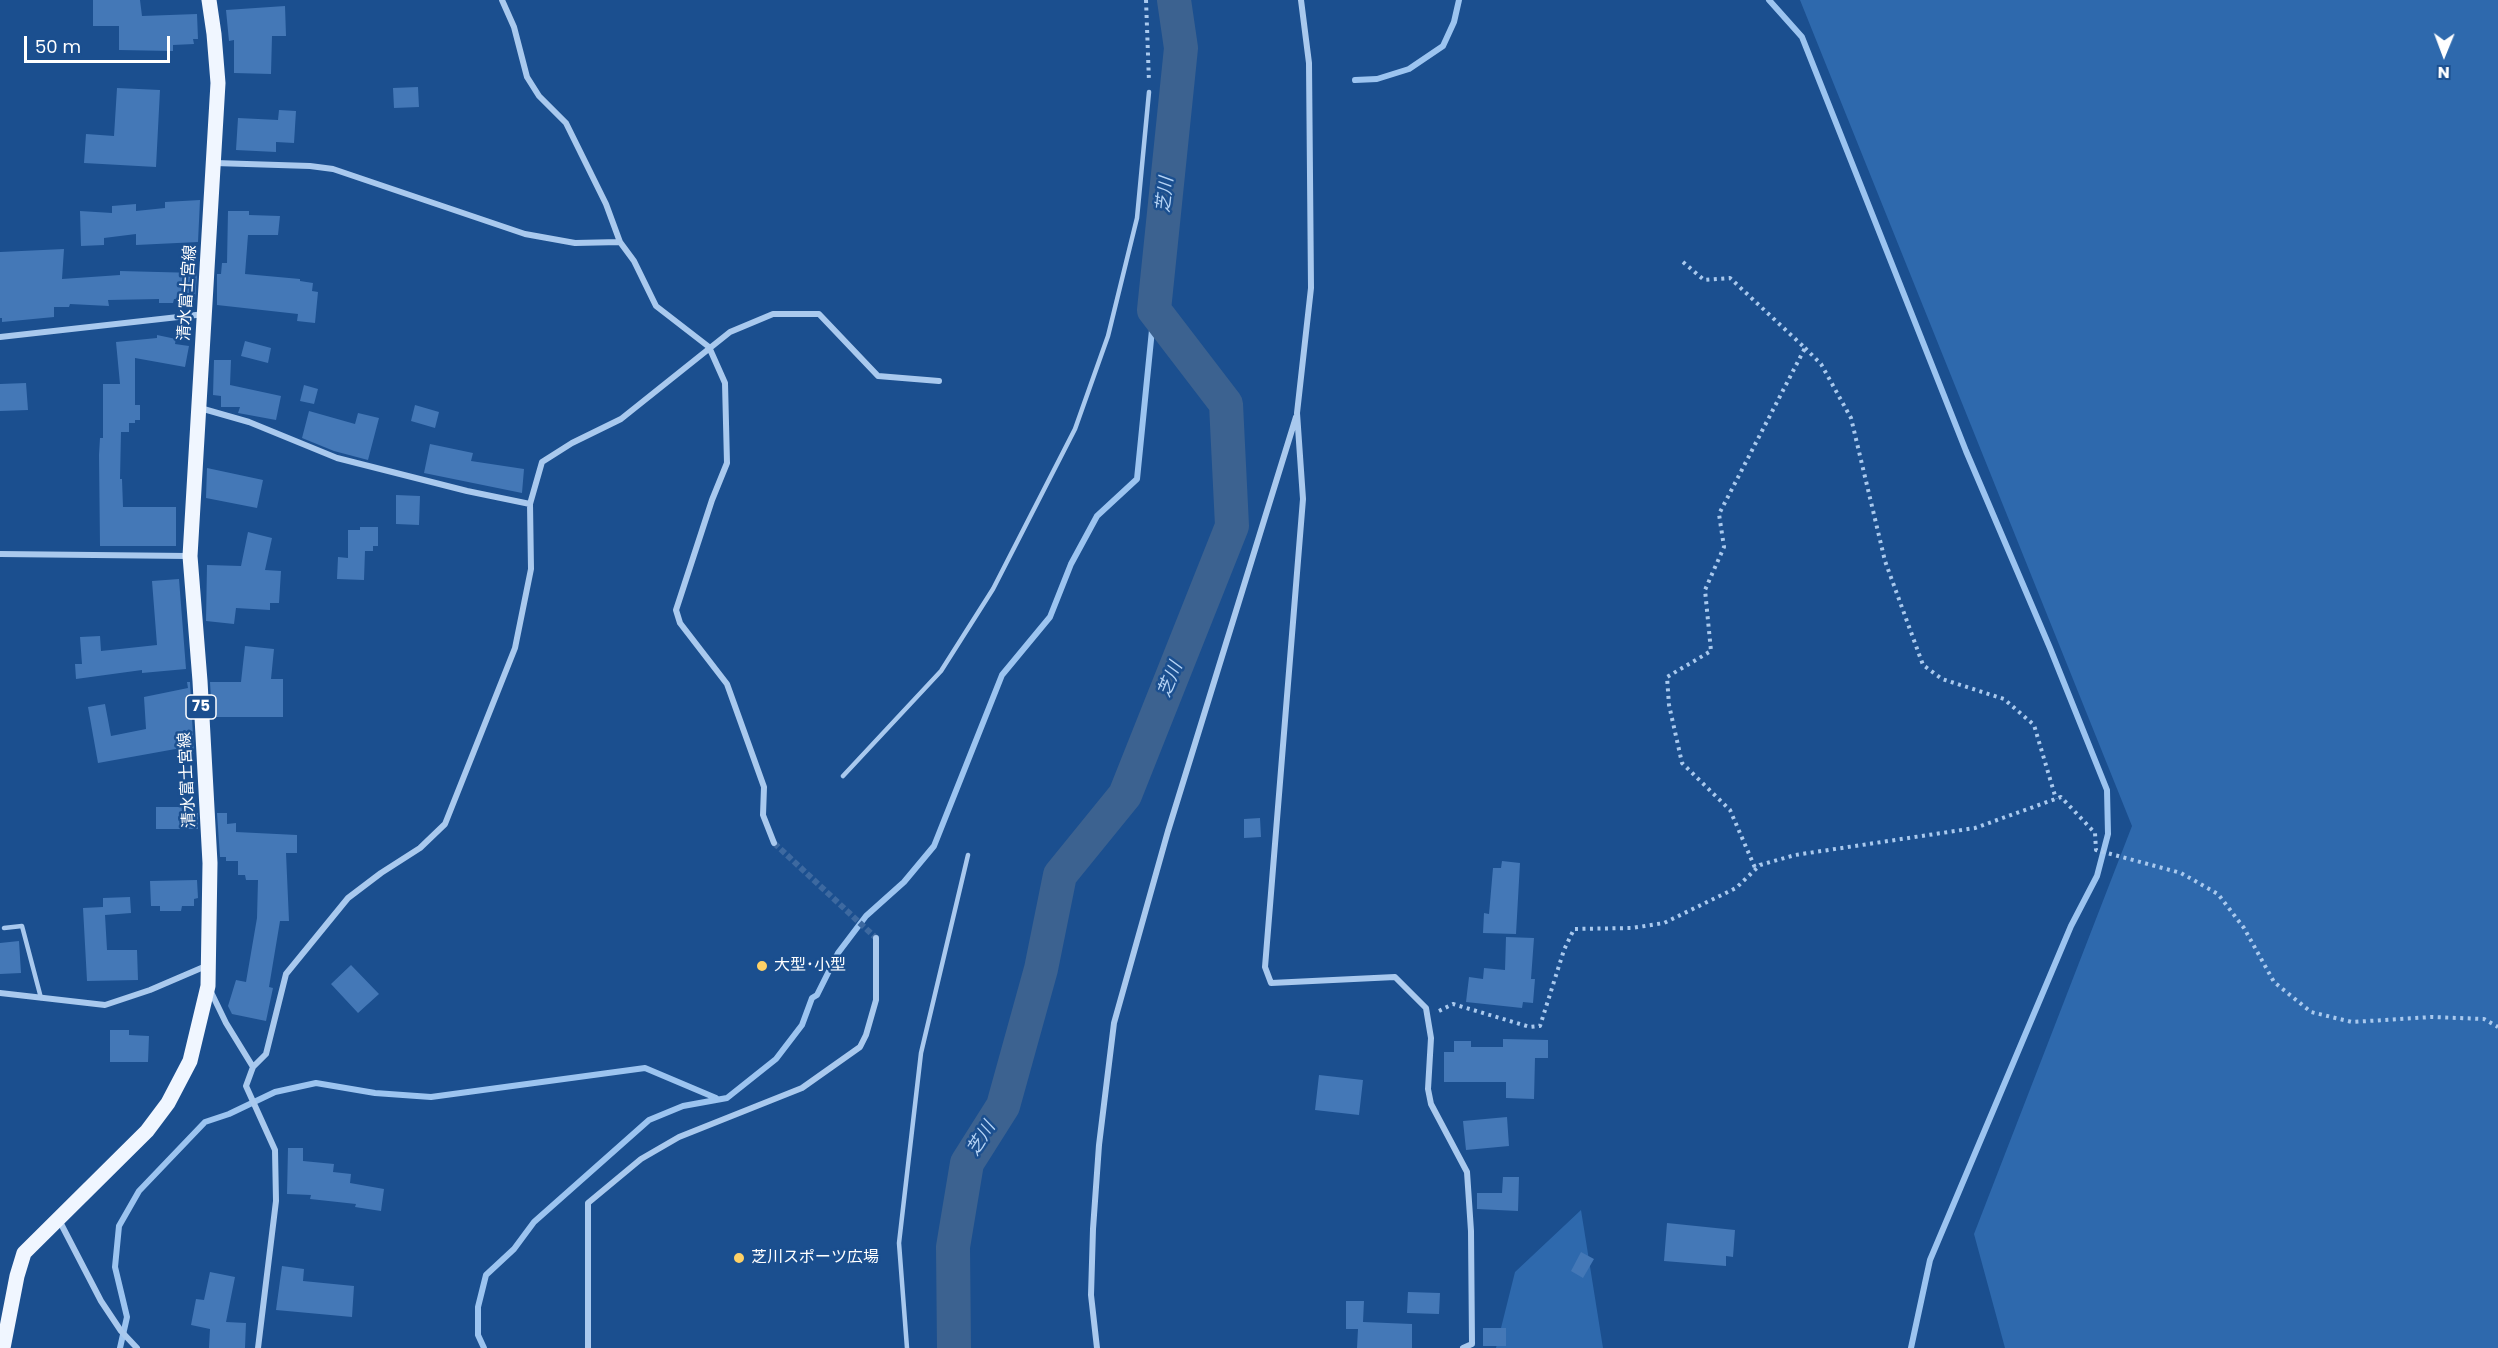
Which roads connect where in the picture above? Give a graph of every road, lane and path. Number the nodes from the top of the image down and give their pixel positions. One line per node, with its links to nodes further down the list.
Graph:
1 (208, 0): 6 (main road, 清水富士宮線 / 75)
2 (502, 0): 7 (street)
3 (1146, 0): 5 (path)
4 (1301, 0): 15 (street)
5 (1149, 92): 19 (lane)
6 (214, 163): 7 (street); 9 (main road, 清水富士宮線 / 75)
7 (620, 242): 11 (street)
8 (1683, 262): 12 (path)
9 (205, 314): 10 (street); 14 (main road, 清水富士宮線 / 75)
10 (0, 337)
11 (709, 347): 13 (street); 16 (street); 21 (street)
12 (1805, 348): 20 (path); 23 (path)
13 (939, 381)
14 (199, 407): 16 (street); 18 (main road, 清水富士宮線 / 75)
15 (1297, 413): 30 (street); 39 (street)
16 (530, 504): 32 (street)
17 (0, 554): 18 (street)
18 (190, 556): 26 (main road, 清水富士宮線 / 75)
19 (843, 777)
20 (2056, 799): 23 (path); 31 (path)
21 (774, 843)
22 (968, 855): 38 (lane)
23 (1756, 870): 30 (path)
24 (4, 928): 29 (lane)
25 (876, 938): 37 (street)
26 (210, 965): 27 (main road, 清水富士宮線 / 75); 29 (street)
27 (208, 986): 32 (street); 33 (main road, 清水富士宮線 / 75)
28 (0, 993): 29 (street)
29 (41, 998)
30 (1428, 1017): 40 (street)
31 (2498, 1027)
32 (253, 1067): 36 (street)
33 (58, 1218): 34 (main road, 清水富士宮線 / 75); 35 (street)
34 (3, 1348)
35 (137, 1348)
36 (258, 1348)
37 (588, 1348)
38 (907, 1348)
39 (1097, 1348)
40 (1463, 1348)

